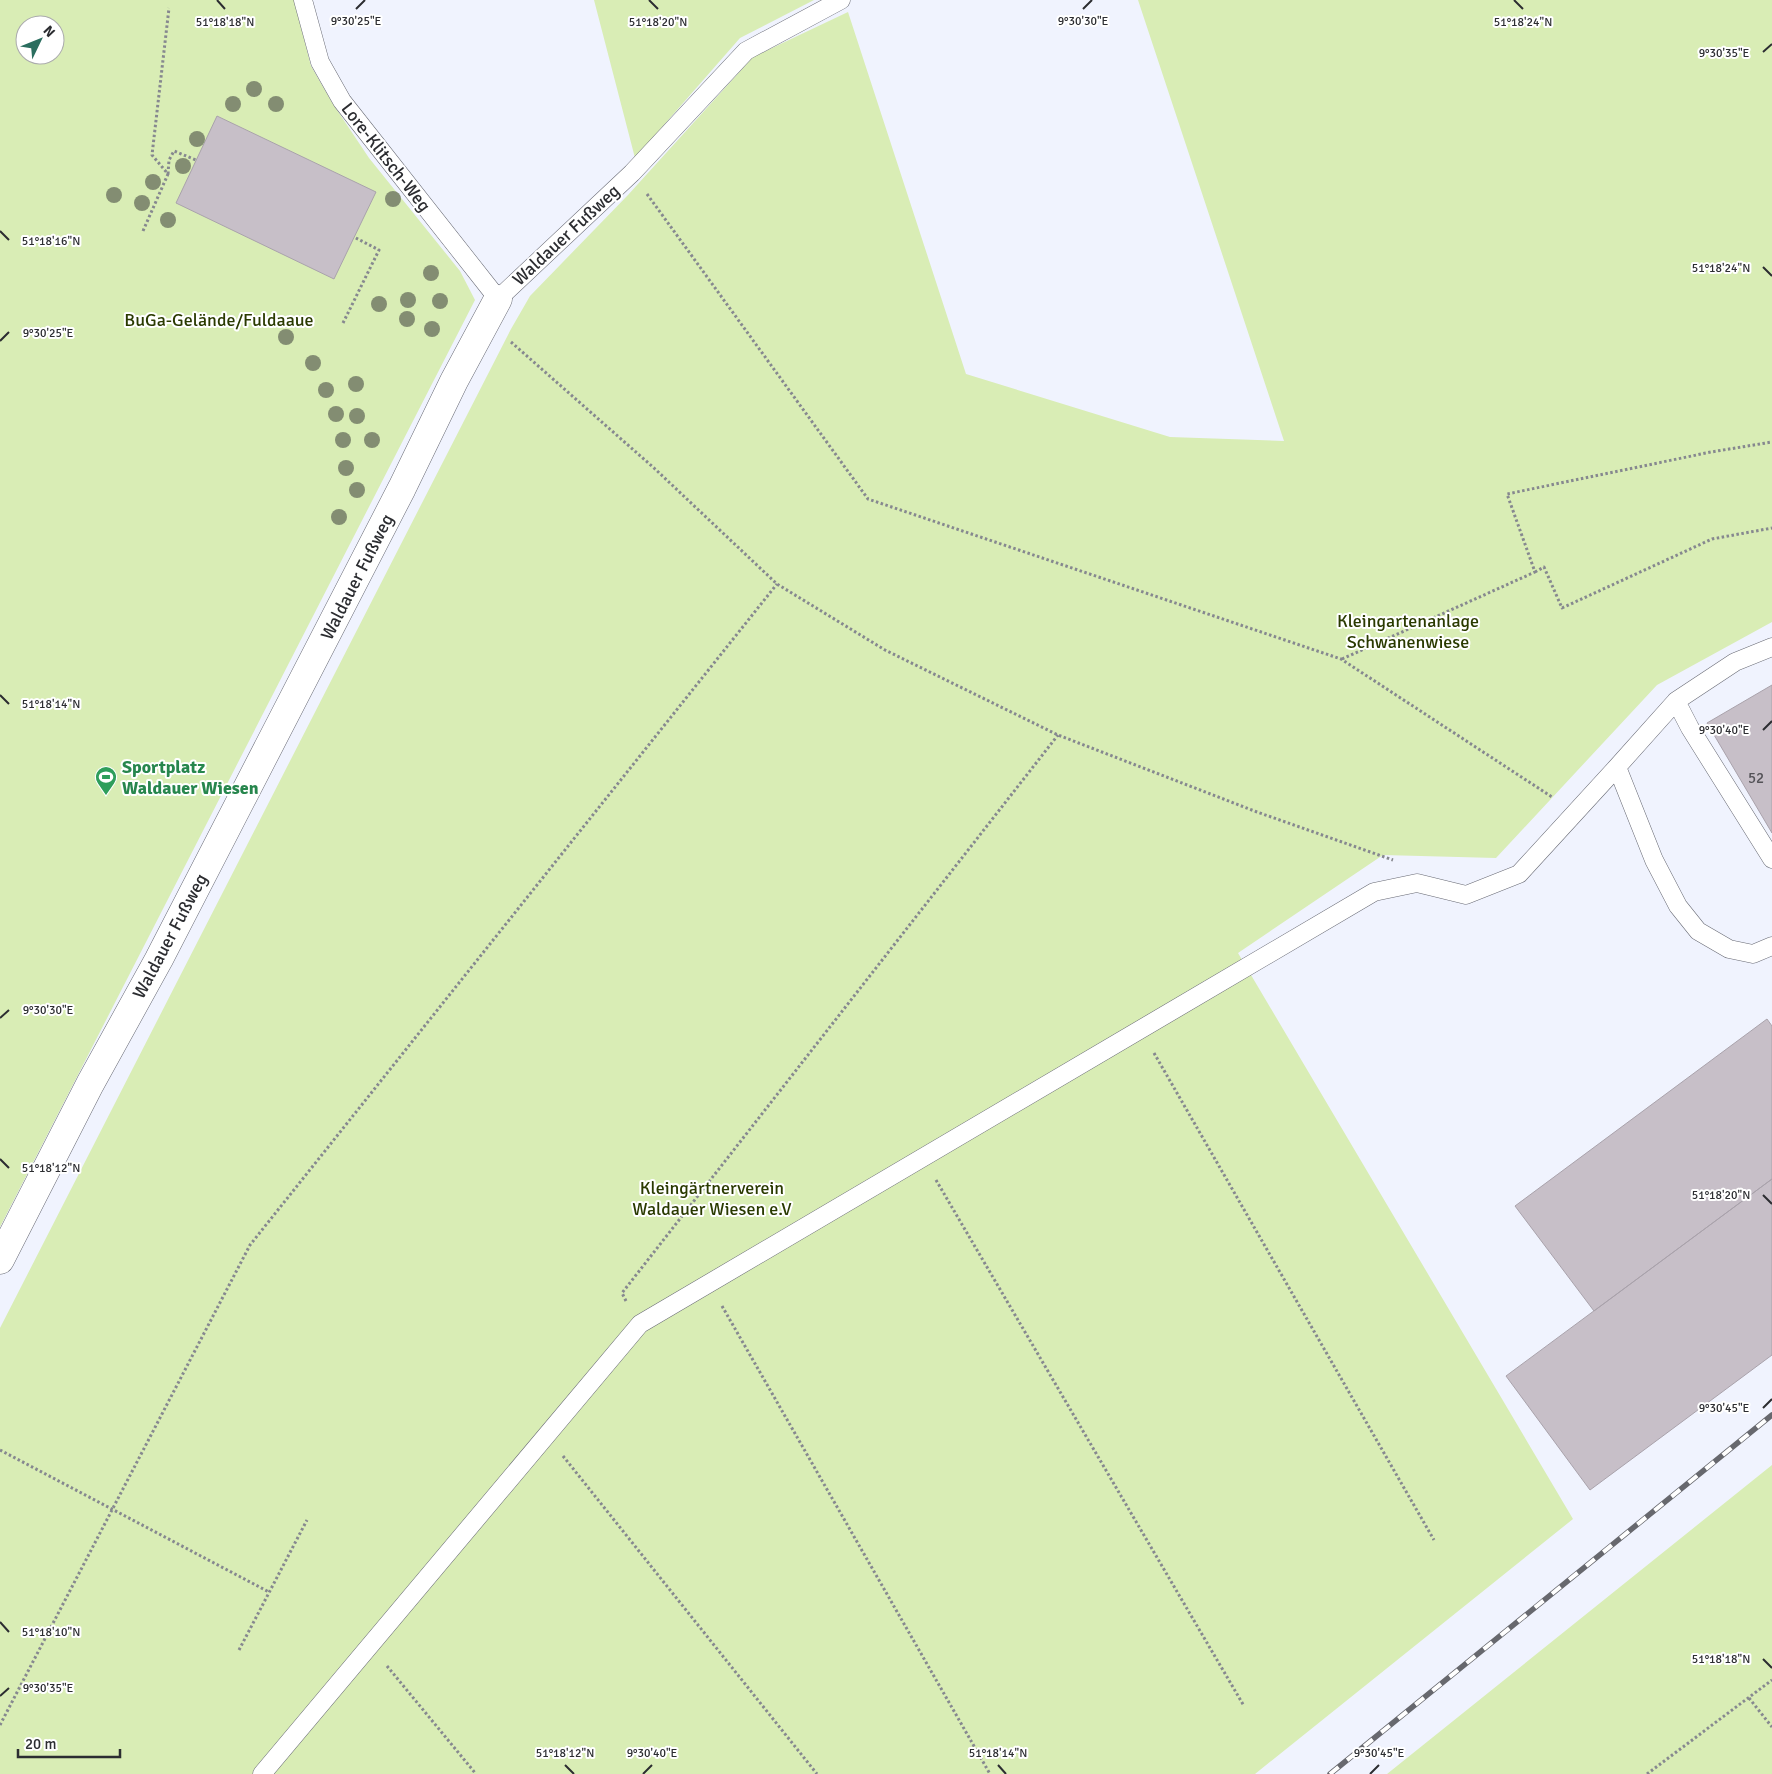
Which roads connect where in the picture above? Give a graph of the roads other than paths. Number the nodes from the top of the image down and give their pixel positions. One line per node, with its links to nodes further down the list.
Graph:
1 (303, 0): 3 (lane, Lore-Klitsch-Weg)
2 (841, 0): 3 (lane, Waldauer Fußweg)
3 (492, 310): 9 (street, Waldauer Fußweg)
4 (1772, 647): 5 (lane)
5 (1676, 701): 6 (lane); 7 (lane)
6 (1618, 767): 8 (lane); 10 (lane)
7 (1772, 859)
8 (1772, 946)
9 (0, 1260)
10 (262, 1774)

